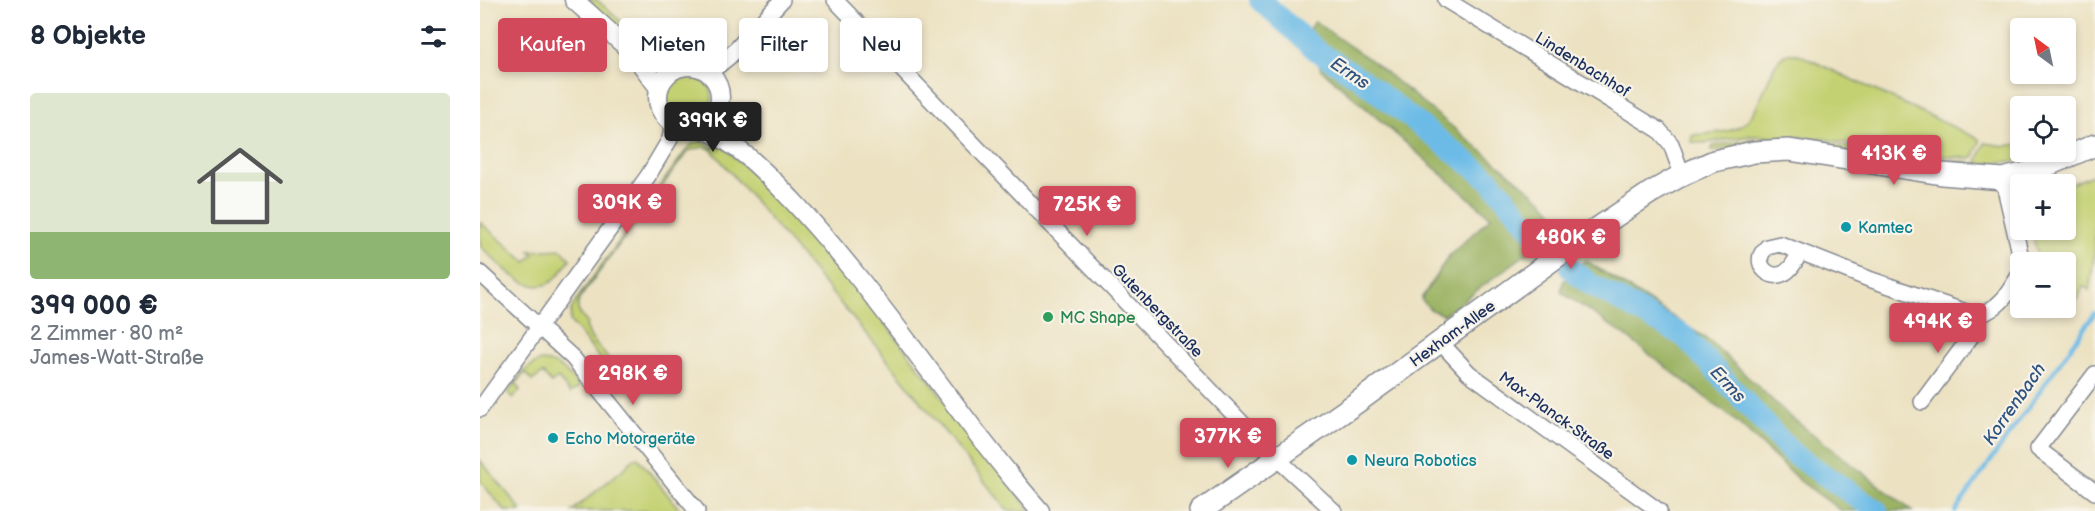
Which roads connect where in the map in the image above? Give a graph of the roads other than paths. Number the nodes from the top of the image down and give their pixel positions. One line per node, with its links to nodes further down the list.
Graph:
1 (574, 0): 5 (street)
2 (782, 0): 8 (street)
3 (835, 0): 27 (street, Gutenbergstraße)
4 (1446, 0): 15 (street, Lindenbachhof)
5 (619, 40)
6 (647, 72): 9 (street)
7 (671, 72): 9 (street)
8 (709, 73): 10 (street)
9 (659, 88): 11 (street)
10 (719, 109): 12 (street); 14 (street)
11 (673, 125): 12 (street); 22 (street)
12 (700, 127): 14 (street)
13 (2095, 145): 16 (main road, Hexham-Allee)
14 (742, 151): 30 (street)
15 (1682, 175): 16 (main road, Hexham-Allee); 23 (main road, Hexham-Allee)
16 (2006, 188): 18 (street)
17 (1800, 252): 21 (street)
18 (2020, 252)
19 (480, 273): 22 (street)
20 (2010, 290): 21 (street)
21 (1978, 316): 25 (street)
22 (540, 328): 26 (street); 29 (street)
23 (1440, 342): 27 (main road, Hexham-Allee); 33 (street, Max-Planck-Straße)
24 (2095, 374): 28 (street)
25 (1922, 402)
26 (480, 409)
27 (1277, 458): 31 (main road, Hexham-Allee); 32 (street, Gutenbergstraße)
28 (2095, 492)
29 (697, 511)
30 (1040, 511)
31 (1200, 511)
32 (1334, 511)
33 (1659, 511)

